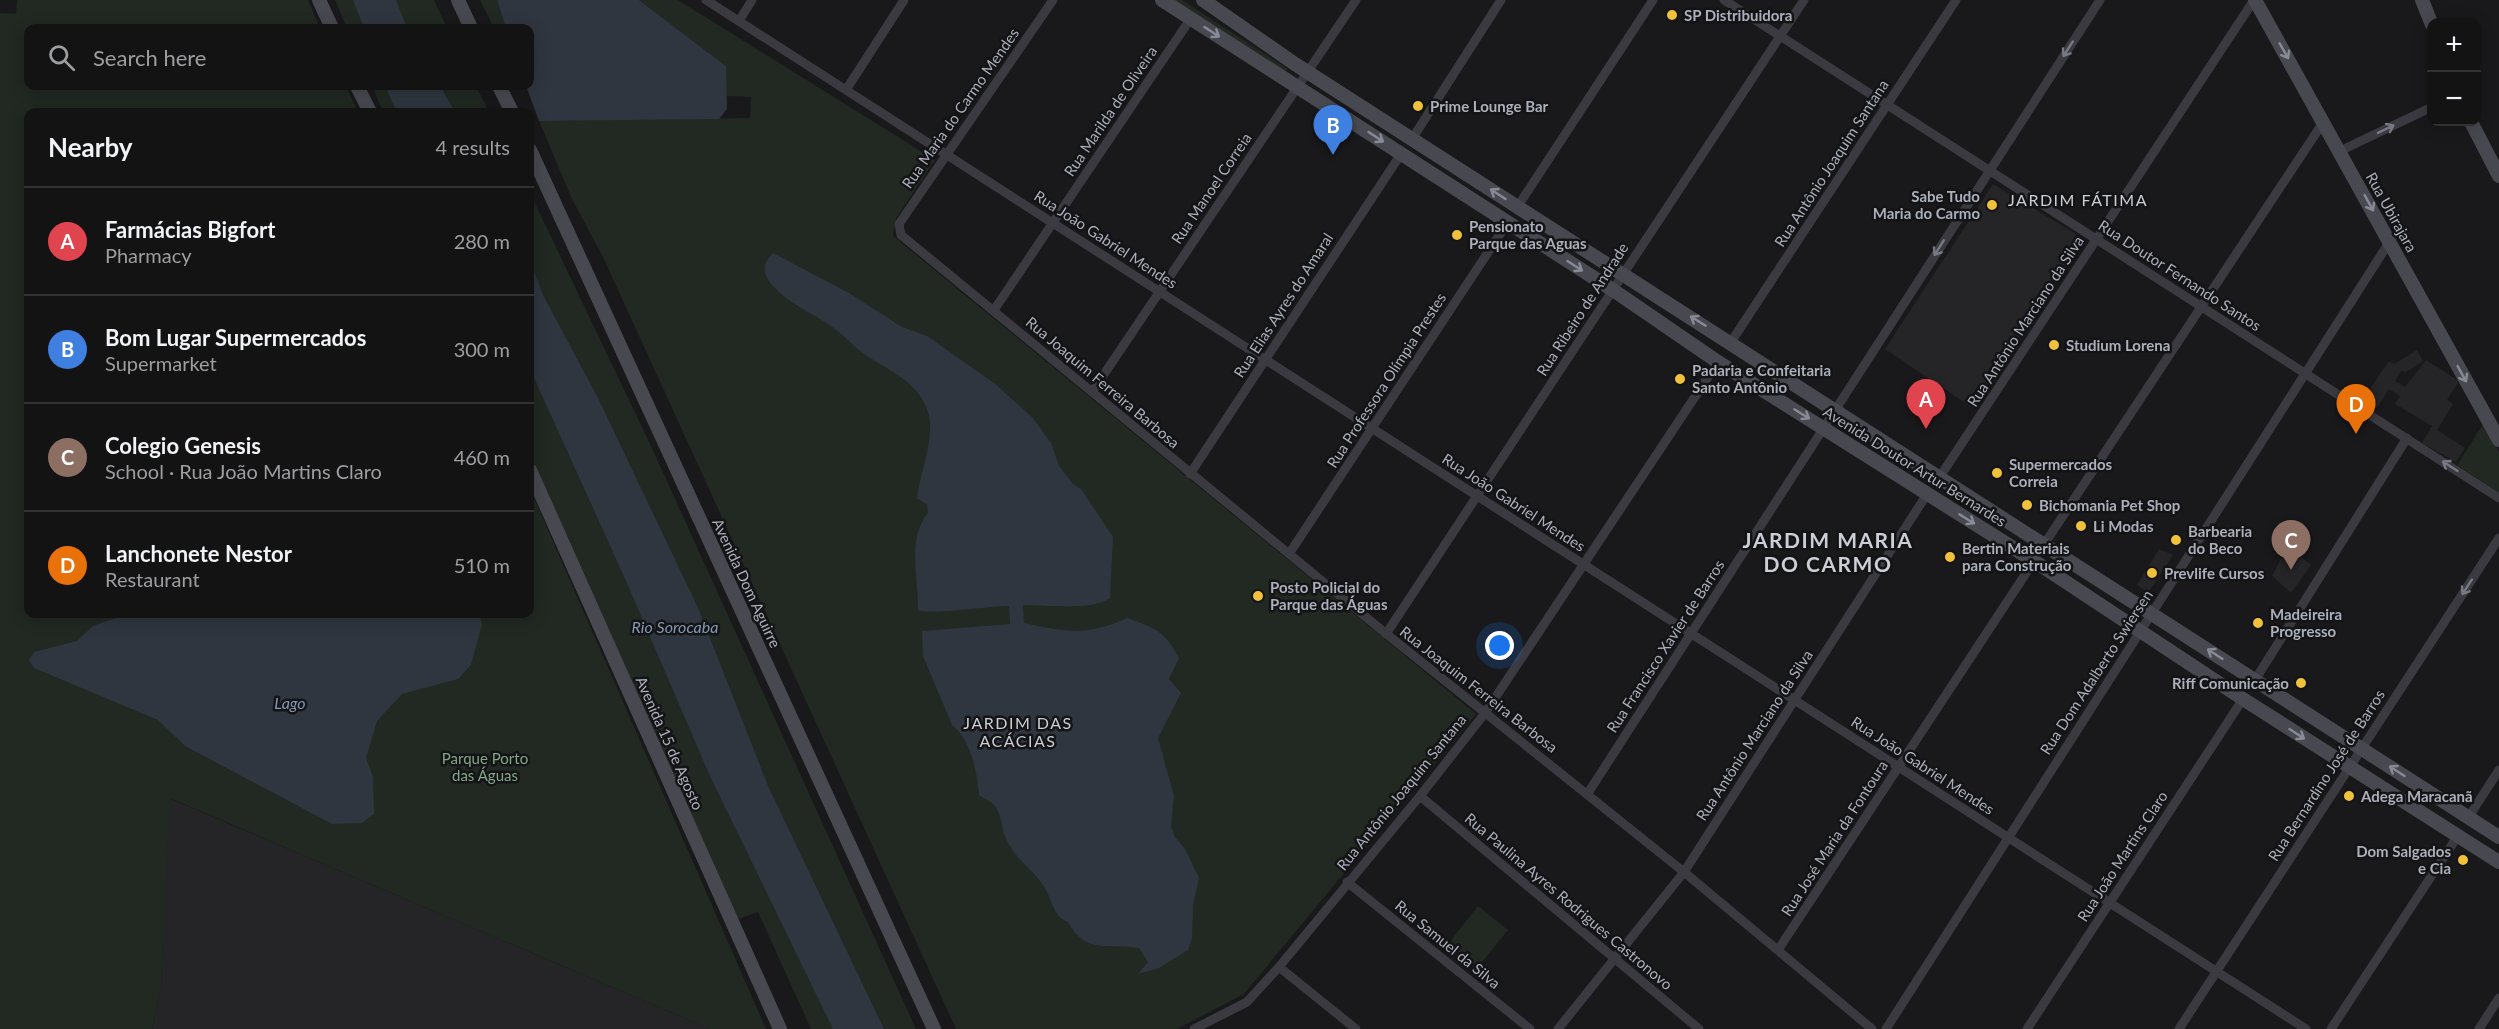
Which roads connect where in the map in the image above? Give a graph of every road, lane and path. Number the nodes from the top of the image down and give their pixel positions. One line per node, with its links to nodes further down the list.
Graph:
1 (319, 0): 21 (main road)
2 (458, 0): 22 (main road)
3 (706, 0): 20 (street, Rua João Gabriel Mendes)
4 (752, 0): 20 (street)
5 (904, 0): 28 (street)
6 (1053, 0): 37 (street, Rua Maria do Carmo Mendes)
7 (1162, 0): 18 (main road, Avenida Doutor Artur Bernardes)
8 (1203, 0): 24 (main road, Avenida Doutor Artur Bernardes)
9 (1356, 0): 24 (street, Rua Manoel Correia)
10 (1501, 0): 35 (street)
11 (1653, 0): 42 (street)
12 (1724, 0): 23 (street, Rua Doutor Fernando Santos)
13 (1804, 0): 23 (street, Rua Ribeiro de Andrade)
14 (1956, 0): 29 (street, Rua Antônio Joaquim Santana)
15 (2100, 0): 40 (street, Rua Francisco Xavier de Barros, one-way to 40)
16 (2254, 0): 33 (main road, Rua Ubirajara, one-way to 33); 46 (street, Rua Antônio Marciano da Silva)
17 (2422, 0): 19 (main road)
18 (1191, 18): 25 (main road, Avenida Doutor Artur Bernardes, one-way to 25); 44 (street, Rua Marilda de Oliveira)
19 (2429, 18)
20 (739, 21): 28 (street, Rua João Gabriel Mendes)
21 (330, 24)
22 (469, 24)
23 (1780, 36): 29 (street, Rua Doutor Fernando Santos); 48 (street, Rua Ribeiro de Andrade)
24 (1307, 72): 25 (street, Rua Manoel Correia); 35 (main road, Avenida Doutor Artur Bernardes)
25 (1297, 87): 38 (main road, Avenida Doutor Artur Bernardes, one-way to 38); 50 (street, Rua Manoel Correia)
26 (359, 90): 30 (main road)
27 (501, 90): 31 (main road)
28 (846, 90): 37 (street, Rua João Gabriel Mendes)
29 (1887, 105): 40 (street, Rua Doutor Fernando Santos); 53 (street, Rua Antônio Joaquim Santana)
30 (368, 108)
31 (510, 108)
32 (2427, 109): 36 (street, one-way to 32)
33 (2324, 121): 36 (main road, Rua Ubirajara); 51 (street)
34 (2473, 126): 41 (main road)
35 (1412, 138): 42 (main road, Avenida Doutor Artur Bernardes, one-way to 35)
36 (2340, 151): 47 (main road, Rua Ubirajara, one-way to 47)
37 (946, 154): 44 (street, Rua João Gabriel Mendes); 45 (street, Rua Maria do Carmo Mendes)
38 (1401, 154): 43 (main road, Avenida Doutor Artur Bernardes); 54 (street, Rua Elias Ayres do Amaral)
39 (534, 159): 102 (main road, Avenida Dom Aguirre)
40 (1989, 170): 46 (street, Rua Doutor Fernando Santos); 58 (street, Rua Francisco Xavier de Barros, one-way to 58)
41 (2499, 177)
42 (1518, 207): 48 (main road, Avenida Doutor Artur Bernardes)
43 (1508, 222): 49 (main road, Avenida Doutor Artur Bernardes, one-way to 49); 59 (street, Rua Professora Olímpia Prestes)
44 (1053, 223): 50 (street, Rua João Gabriel Mendes); 52 (street, Rua Marilda de Oliveira)
45 (901, 235): 52 (street, Rua Joaquim Ferreira Barbosa)
46 (2097, 239): 51 (street, Rua Doutor Fernando Santos); 64 (street, Rua Antônio Marciano da Silva)
47 (2390, 241): 56 (street, Rua Dom Adalberto Swiersen); 62 (main road, Rua Ubirajara, one-way to 62)
48 (1624, 274): 49 (street, Rua Ribeiro de Andrade); 53 (main road, Avenida Doutor Artur Bernardes, one-way to 48)
49 (1613, 290): 55 (main road, Avenida Doutor Artur Bernardes); 67 (street, Rua Ribeiro de Andrade)
50 (1160, 292): 54 (street, Rua João Gabriel Mendes); 57 (street, Rua Manoel Correia)
51 (2200, 305): 56 (street, Rua Doutor Fernando Santos); 70 (street)
52 (994, 310): 57 (street, Rua Joaquim Ferreira Barbosa)
53 (1731, 342): 58 (main road, Avenida Doutor Artur Bernardes)
54 (1265, 360): 59 (street, Rua João Gabriel Mendes); 63 (street, Rua Elias Ayres do Amaral)
55 (1718, 362): 60 (main road, Avenida Doutor Artur Bernardes, one-way to 60); 73 (street, Rua Antônio Joaquim Santana)
56 (2305, 373): 61 (street, Rua Doutor Fernando Santos); 74 (street, Rua Dom Adalberto Swiersen)
57 (1092, 392): 63 (street, Rua Joaquim Ferreira Barbosa)
58 (1835, 411): 60 (street, Rua Francisco Xavier de Barros); 64 (main road, Avenida Doutor Artur Bernardes)
59 (1372, 428): 67 (street, Rua João Gabriel Mendes); 71 (street, Rua Professora Olímpia Prestes)
60 (1824, 428): 66 (main road, Avenida Doutor Artur Bernardes); 76 (street, Rua Francisco Xavier de Barros)
61 (2407, 438): 68 (street, Rua Doutor Fernando Santos, one-way to 61); 78 (street)
62 (2499, 440)
63 (1190, 474): 71 (street, Rua Joaquim Ferreira Barbosa)
64 (1939, 478): 70 (main road, Avenida Doutor Artur Bernardes)
65 (534, 479): 101 (main road, Avenida 15 de Agosto)
66 (1927, 494): 72 (main road, Avenida Doutor Artur Bernardes, one-way to 72); 80 (street, Rua Antônio Marciano da Silva)
67 (1477, 496): 73 (street, Rua João Gabriel Mendes); 77 (street, Rua Ribeiro de Andrade)
68 (2499, 498)
69 (2499, 538): 82 (street, Rua Bernardino José de Barros, one-way to 82)
70 (2045, 543): 74 (main road, Avenida Doutor Artur Bernardes)
71 (1289, 554): 77 (street, Rua Joaquim Ferreira Barbosa)
72 (2034, 561): 75 (main road, Avenida Doutor Artur Bernardes); 83 (street, Rua José Maria da Fontoura)
73 (1583, 564): 76 (street, Rua João Gabriel Mendes); 81 (street, Rua Antônio Joaquim Santana)
74 (2152, 613): 75 (street, Rua Dom Adalberto Swiersen); 78 (main road, Avenida Doutor Artur Bernardes, one-way to 74)
75 (2140, 631): 79 (main road, Avenida Doutor Artur Bernardes); 89 (street, Rua Dom Adalberto Swiersen)
76 (1691, 633): 80 (street, Rua João Gabriel Mendes); 86 (street, Rua Francisco Xavier de Barros)
77 (1386, 634): 81 (street, Rua Joaquim Ferreira Barbosa)
78 (2255, 680): 82 (main road, Avenida Doutor Artur Bernardes)
79 (2243, 699): 84 (main road, Avenida Doutor Artur Bernardes, one-way to 84); 95 (street, Rua João Martins Claro)
80 (1795, 700): 83 (street, Rua João Gabriel Mendes); 93 (street, Rua Antônio Marciano da Silva)
81 (1485, 713): 86 (street, Rua Joaquim Ferreira Barbosa); 87 (street, Rua Antônio Joaquim Santana)
82 (2361, 748): 84 (street, Rua Bernardino José de Barros); 88 (main road, Avenida Doutor Artur Bernardes, one-way to 82)
83 (1899, 767): 89 (street, Rua João Gabriel Mendes); 96 (street, Rua José Maria da Fontoura)
84 (2349, 768): 90 (main road, Avenida Doutor Artur Bernardes); 99 (street, Rua Bernardino José de Barros)
85 (2499, 770): 88 (street)
86 (1588, 793): 93 (street, Rua Joaquim Ferreira Barbosa)
87 (1420, 796): 94 (street, Rua Antônio Joaquim Santana); 97 (street, Rua Paulina Ayres Rodrigues Castronovo)
88 (2468, 818): 91 (main road, Avenida Doutor Artur Bernardes)
89 (2008, 837): 95 (street, Rua João Gabriel Mendes); 109 (street, Rua Dom Adalberto Swiersen)
90 (2457, 837): 92 (main road, Avenida Doutor Artur Bernardes); 113 (street)
91 (2499, 837)
92 (2499, 862)
93 (1684, 872): 96 (street, Rua Joaquim Ferreira Barbosa); 97 (street, Rua Antônio Marciano da Silva)
94 (1347, 882): 98 (street, Rua Antônio Joaquim Santana); 105 (street, Rua Samuel da Silva)
95 (2110, 902): 99 (street, Rua João Gabriel Mendes); 110 (street, Rua João Martins Claro)
96 (1778, 950): 108 (street, Rua Joaquim Ferreira Barbosa)
97 (1615, 958): 106 (street, Rua Antônio Marciano da Silva); 107 (street, Rua Paulina Ayres Rodrigues Castronovo)
98 (1279, 967): 103 (street, Rua Antônio Joaquim Santana); 104 (street)
99 (2217, 971): 111 (street, Rua Bernardino José de Barros); 112 (street, Rua João Gabriel Mendes)
100 (2499, 998): 114 (street)
101 (780, 1029)
102 (934, 1029)
103 (1194, 1029)
104 (1356, 1029)
105 (1530, 1029)
106 (1558, 1029)
107 (1700, 1029)
108 (1872, 1029)
109 (1886, 1029)
110 (2027, 1029)
111 (2179, 1029)
112 (2307, 1029)
113 (2331, 1029)
114 (2479, 1029)

